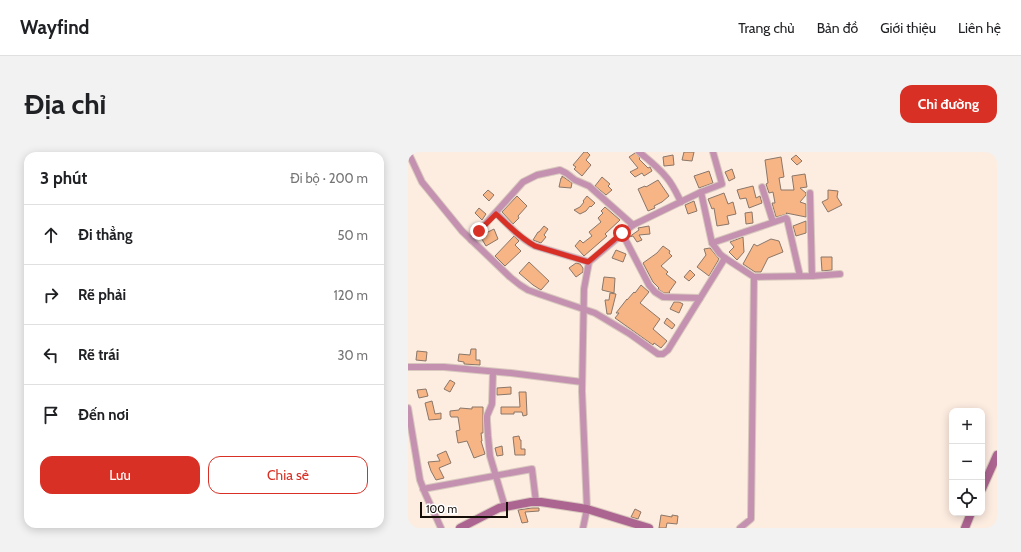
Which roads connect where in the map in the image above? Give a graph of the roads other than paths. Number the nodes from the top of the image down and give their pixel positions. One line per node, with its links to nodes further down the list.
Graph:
1 (408, 152): 12 (street)
2 (639, 152): 7 (street)
3 (712, 152): 5 (street)
4 (762, 187): 9 (street)
5 (701, 192): 7 (street); 13 (street)
6 (810, 193): 18 (street)
7 (682, 202): 10 (street)
8 (496, 214): 10 (street); 12 (street); 15 (street)
9 (773, 222): 13 (street); 17 (street)
10 (632, 225): 11 (street)
11 (622, 233): 15 (street); 20 (street)
12 (471, 240): 21 (street)
13 (712, 243): 14 (street)
14 (725, 258): 19 (street); 20 (street)
15 (588, 262): 21 (street)
16 (840, 274): 18 (street)
17 (800, 276): 18 (street); 19 (street)
18 (812, 276)
19 (754, 277): 38 (street)
20 (700, 298): 21 (street)
21 (584, 310): 24 (street)
22 (408, 367): 23 (street)
23 (494, 372): 24 (street); 27 (street)
24 (582, 382): 32 (street)
25 (408, 408): 29 (street)
26 (997, 455): 28 (street)
27 (496, 476): 29 (street); 30 (street); 31 (street)
28 (985, 482)
29 (423, 489): 34 (street)
30 (536, 502): 31 (street); 32 (street)
31 (506, 507): 35 (street)
32 (587, 509): 36 (street); 37 (street)
33 (970, 516): 39 (street)
34 (441, 528)
35 (460, 528)
36 (583, 528)
37 (649, 528)
38 (740, 528)
39 (964, 528)

